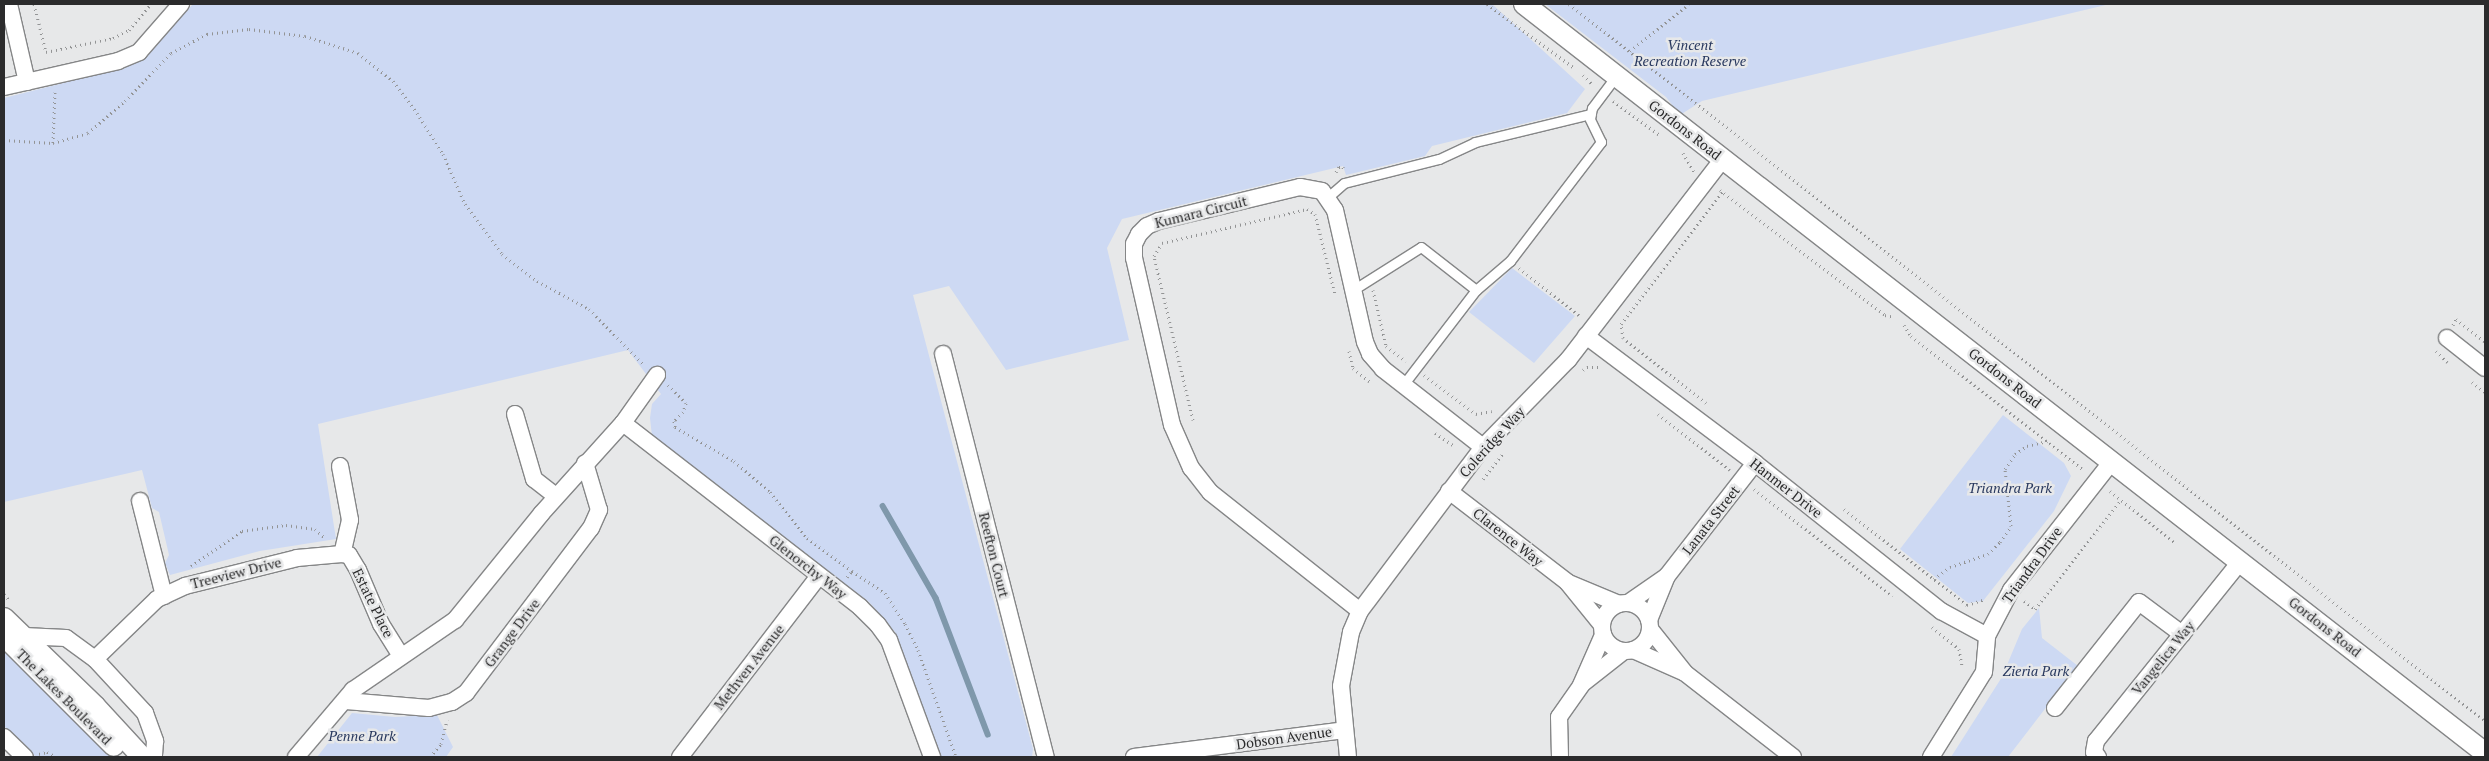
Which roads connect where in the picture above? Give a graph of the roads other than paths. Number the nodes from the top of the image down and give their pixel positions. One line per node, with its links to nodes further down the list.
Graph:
1 (9, 4): 5 (street)
2 (181, 4): 5 (street)
3 (1524, 4): 4 (street, Gordons Road)
4 (1616, 76): 7 (lane); 8 (street, Gordons Road)
5 (27, 82): 6 (street)
6 (4, 88)
7 (1591, 114): 9 (lane); 11 (lane)
8 (1722, 160): 12 (street, Coleridge Way); 21 (street, Gordons Road)
9 (1328, 197): 10 (street); 35 (street, Kumara Circuit)
10 (1353, 290): 11 (lane); 17 (street)
11 (1476, 290): 17 (lane)
12 (1586, 336): 20 (street, Coleridge Way); 23 (street, Hanmer Drive)
13 (2447, 338): 15 (street)
14 (943, 354): 61 (street, Reefton Court)
15 (2485, 368)
16 (657, 375): 19 (street)
17 (1403, 385): 20 (street)
18 (516, 414): 26 (street)
19 (623, 423): 22 (street); 30 (street, Glenorchy Way)
20 (1483, 447): 25 (street, Coleridge Way)
21 (2112, 461): 29 (street, Gordons Road); 41 (street, Triandra Drive)
22 (586, 463): 26 (street); 48 (street, Grange Drive)
23 (1755, 463): 31 (street, Lanata Street); 41 (street, Hanmer Drive)
24 (340, 466): 28 (street, Estate Place)
25 (1449, 491): 32 (street, Clarence Way); 35 (street, Coleridge Way)
26 (556, 496): 44 (street)
27 (140, 501): 33 (street)
28 (342, 554): 33 (street, Treeview Drive); 44 (street, Estate Place)
29 (2240, 562): 39 (street, Vangelica Way); 52 (street, Gordons Road)
30 (819, 576): 59 (street, Methven Avenue); 60 (street, Glenorchy Way)
31 (1667, 576): 34 (street, Lanata Street); 37 (street, Lanata Street)
32 (1567, 582): 34 (street, Clarence Way); 38 (street, Clarence Way)
33 (164, 596): 45 (street, Treeview Drive)
34 (1624, 604): 37 (street); 38 (street)
35 (1360, 611): 50 (street, Coleridge Way)
36 (4, 618): 40 (street, The Lakes Boulevard)
37 (1650, 625): 43 (street); 46 (street)
38 (1603, 630): 43 (street); 47 (street)
39 (2182, 634): 49 (street); 67 (street, Vangelica Way)
40 (24, 636): 45 (street, The Lakes Boulevard); 56 (street, The Lakes Boulevard)
41 (1987, 636): 66 (street, Triandra Drive)
42 (4, 637): 55 (street, The Lakes Boulevard)
43 (1628, 651): 46 (street); 47 (street)
44 (401, 656): 48 (street)
45 (95, 659): 57 (street, The Lakes Boulevard)
46 (1686, 673): 65 (street)
47 (1581, 685): 64 (street)
48 (346, 701): 58 (street)
49 (2055, 708)
50 (1344, 730): 53 (street, Dobson Avenue); 63 (street, Coleridge Way)
51 (6, 742): 54 (street)
52 (2485, 754)
53 (1152, 756): 62 (street, Dobson Avenue)
54 (25, 757)
55 (123, 757)
56 (142, 757)
57 (154, 757)
58 (296, 757)
59 (680, 757)
60 (932, 757)
61 (1046, 757)
62 (1134, 757)
63 (1348, 757)
64 (1560, 757)
65 (1793, 757)
66 (1931, 757)
67 (2098, 757)

